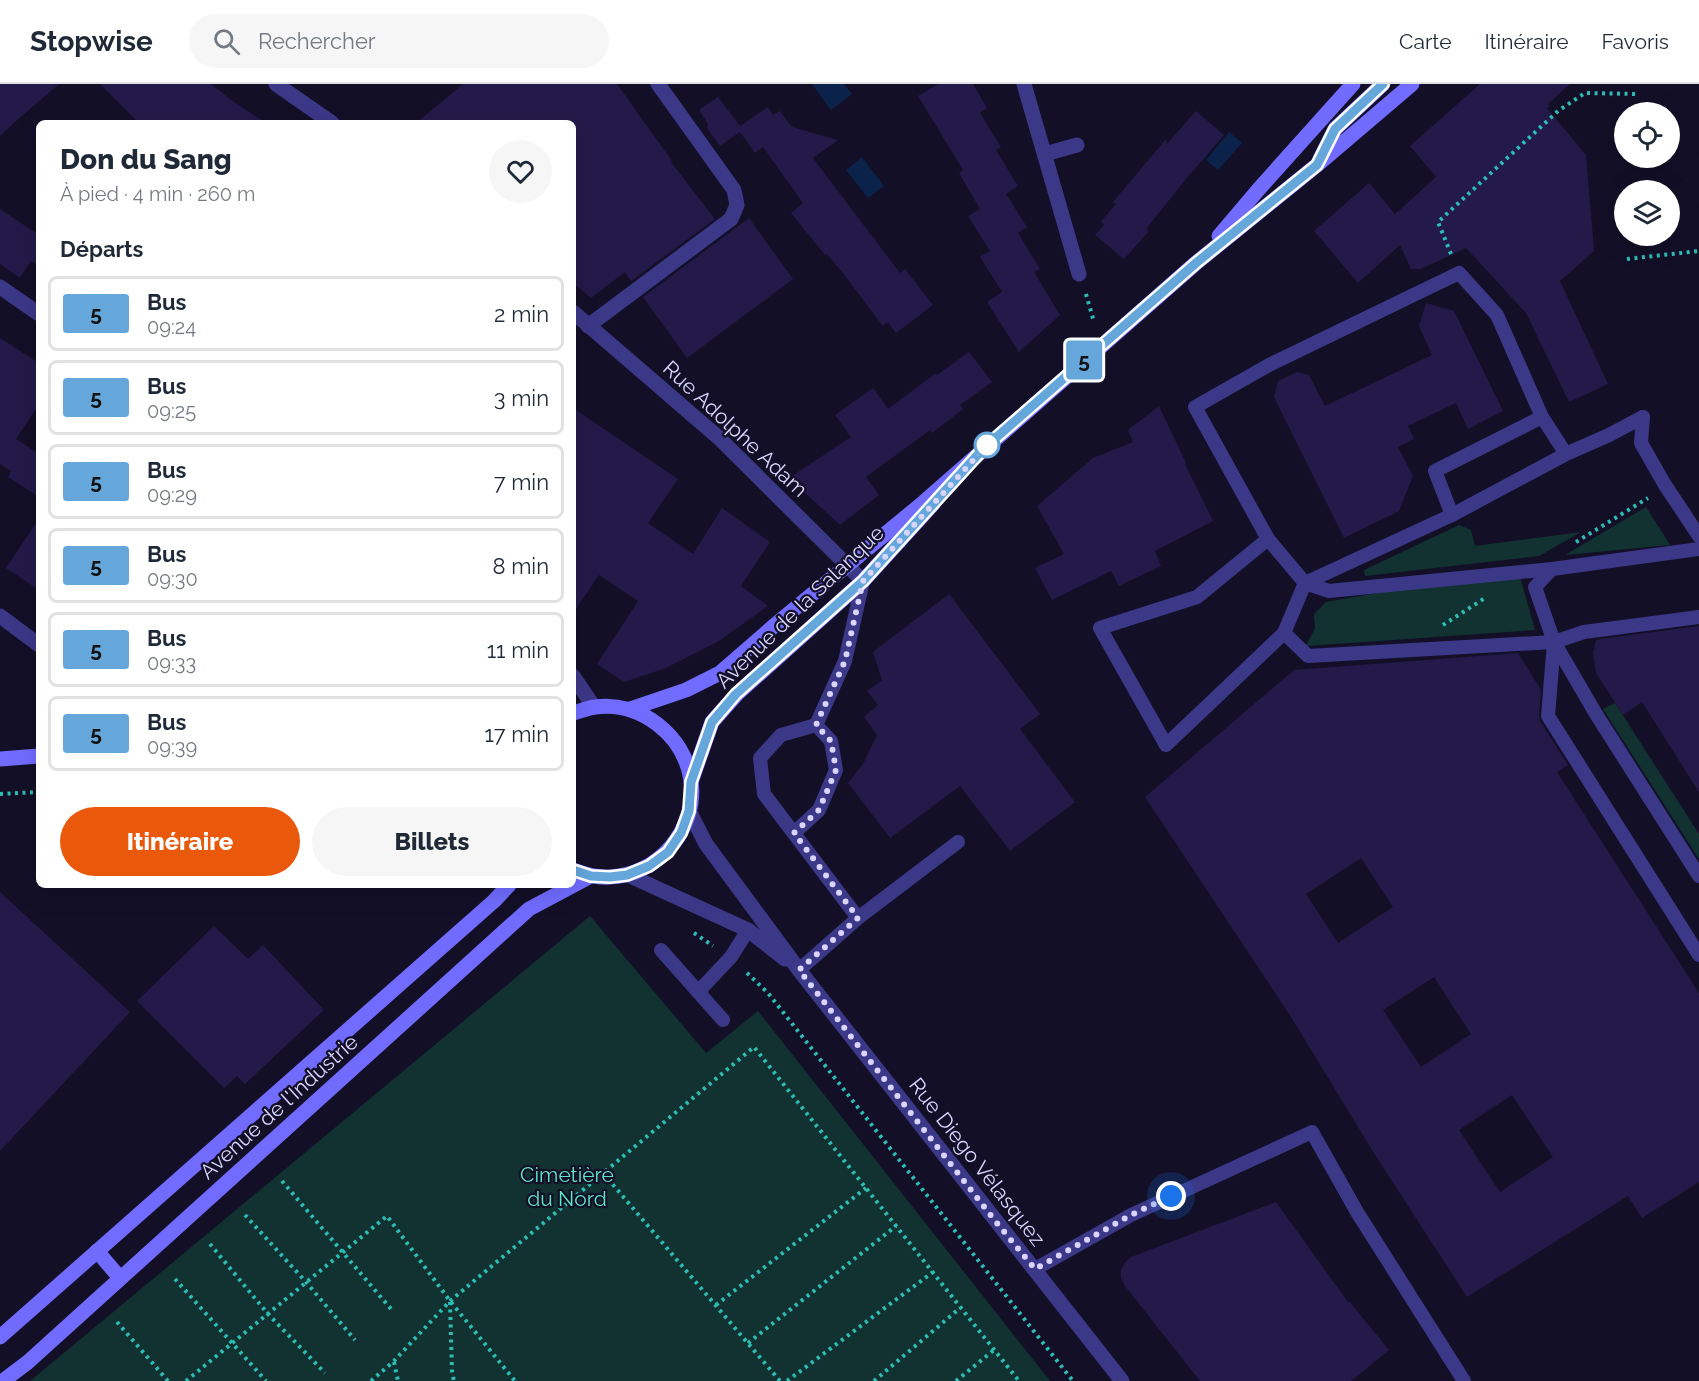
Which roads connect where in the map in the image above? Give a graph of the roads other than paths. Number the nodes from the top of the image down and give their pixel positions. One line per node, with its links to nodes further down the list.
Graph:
1 (276, 84): 7 (street)
2 (658, 84): 16 (street)
3 (1024, 84): 9 (street)
4 (1353, 84): 11 (street, Avenue de la Salanque)
5 (1383, 84): 10 (street)
6 (1412, 84): 10 (street, Avenue de la Salanque)
7 (328, 120)
8 (1077, 145): 9 (street)
9 (1045, 154): 12 (street)
10 (1317, 165): 11 (street, Avenue de la Salanque)
11 (1196, 263): 18 (street, Avenue de la Salanque)
12 (1079, 274)
13 (0, 287): 14 (street)
14 (36, 312)
15 (576, 315): 16 (street, Rue Adolphe Adam)
16 (588, 326): 24 (street, Rue Adolphe Adam)
17 (1542, 417): 19 (lane); 20 (lane); 22 (lane)
18 (983, 449): 24 (street, Avenue de la Salanque); 26 (street, Avenue de la Salanque)
19 (1566, 454): 20 (lane); 21 (lane)
20 (1452, 515): 27 (lane)
21 (1699, 536)
22 (1268, 539): 27 (lane); 30 (lane)
23 (1699, 549): 25 (lane)
24 (849, 565): 26 (street, Rue Adolphe Adam); 35 (street, Avenue de la Salanque)
25 (1552, 569): 27 (lane); 31 (lane)
26 (863, 581): 37 (lane); 40 (street, Avenue de la Salanque)
27 (1305, 583): 30 (lane)
28 (0, 616): 32 (street)
29 (1699, 617): 31 (lane)
30 (1284, 633): 31 (lane)
31 (1554, 642): 47 (lane); 54 (lane)
32 (36, 643)
33 (576, 680): 34 (street)
34 (594, 707): 35 (street); 36 (street)
35 (630, 709): 40 (street)
36 (576, 712)
37 (816, 725): 42 (lane); 42 (lane)
38 (36, 756): 39 (street)
39 (0, 759)
40 (691, 782): 41 (street)
41 (689, 811): 45 (street); 55 (street, Rue Diego Vélasquez)
42 (794, 833): 51 (lane)
43 (958, 842): 51 (lane)
44 (576, 871): 46 (street)
45 (627, 875): 46 (street); 52 (street, Rue Diego Vélasquez)
46 (591, 876): 48 (street, Avenue de l'Industrie)
47 (1699, 876)
48 (576, 884)
49 (506, 888): 58 (street, Avenue de l'Industrie)
50 (568, 888): 60 (street, Avenue de l'Industrie)
51 (858, 918): 55 (lane)
52 (748, 930): 55 (street, Rue Diego Vélasquez); 56 (lane)
53 (661, 950): 56 (lane)
54 (1699, 955)
55 (799, 970): 59 (street, Rue Diego Vélasquez)
56 (698, 992): 57 (lane)
57 (723, 1020)
58 (97, 1251): 60 (street); 61 (street, Avenue de l'Industrie)
59 (1035, 1269): 62 (lane); 64 (street, Rue Diego Vélasquez)
60 (120, 1278): 63 (street, Avenue de l'Industrie)
61 (0, 1337)
62 (1457, 1378)
63 (3, 1381)
64 (1122, 1381)

